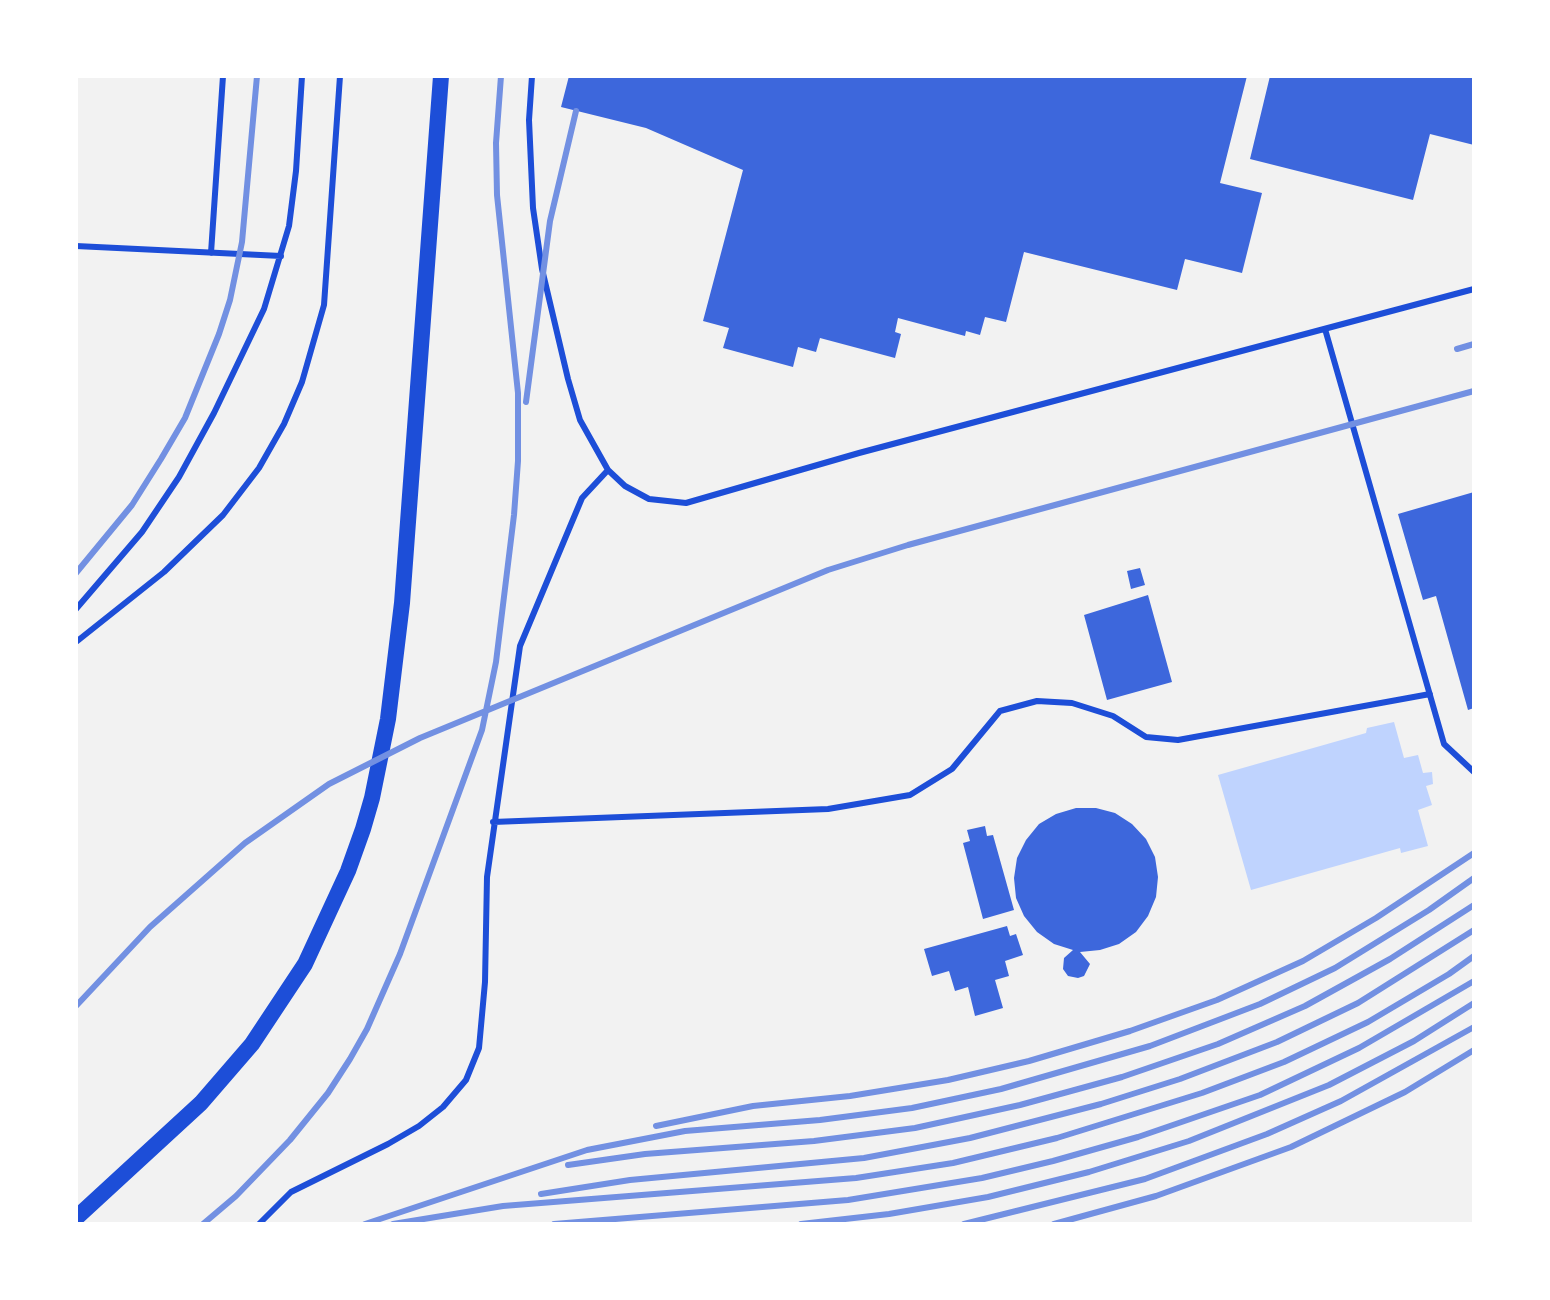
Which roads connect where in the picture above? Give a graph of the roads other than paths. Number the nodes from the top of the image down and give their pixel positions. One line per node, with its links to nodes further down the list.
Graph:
1 (223, 76): 7 (lane)
2 (302, 76): 8 (lane)
3 (340, 76): 13 (lane)
4 (441, 76): 17 (main road)
5 (532, 76): 11 (lane)
6 (76, 246): 7 (lane)
7 (211, 253): 8 (lane)
8 (281, 256): 12 (lane)
9 (1474, 289): 10 (lane)
10 (1325, 329): 11 (lane); 14 (lane)
11 (608, 470): 16 (lane)
12 (76, 609)
13 (76, 642)
14 (1430, 694): 15 (lane); 16 (lane)
15 (1474, 772)
16 (493, 822): 18 (lane)
17 (76, 1218)
18 (259, 1224)

